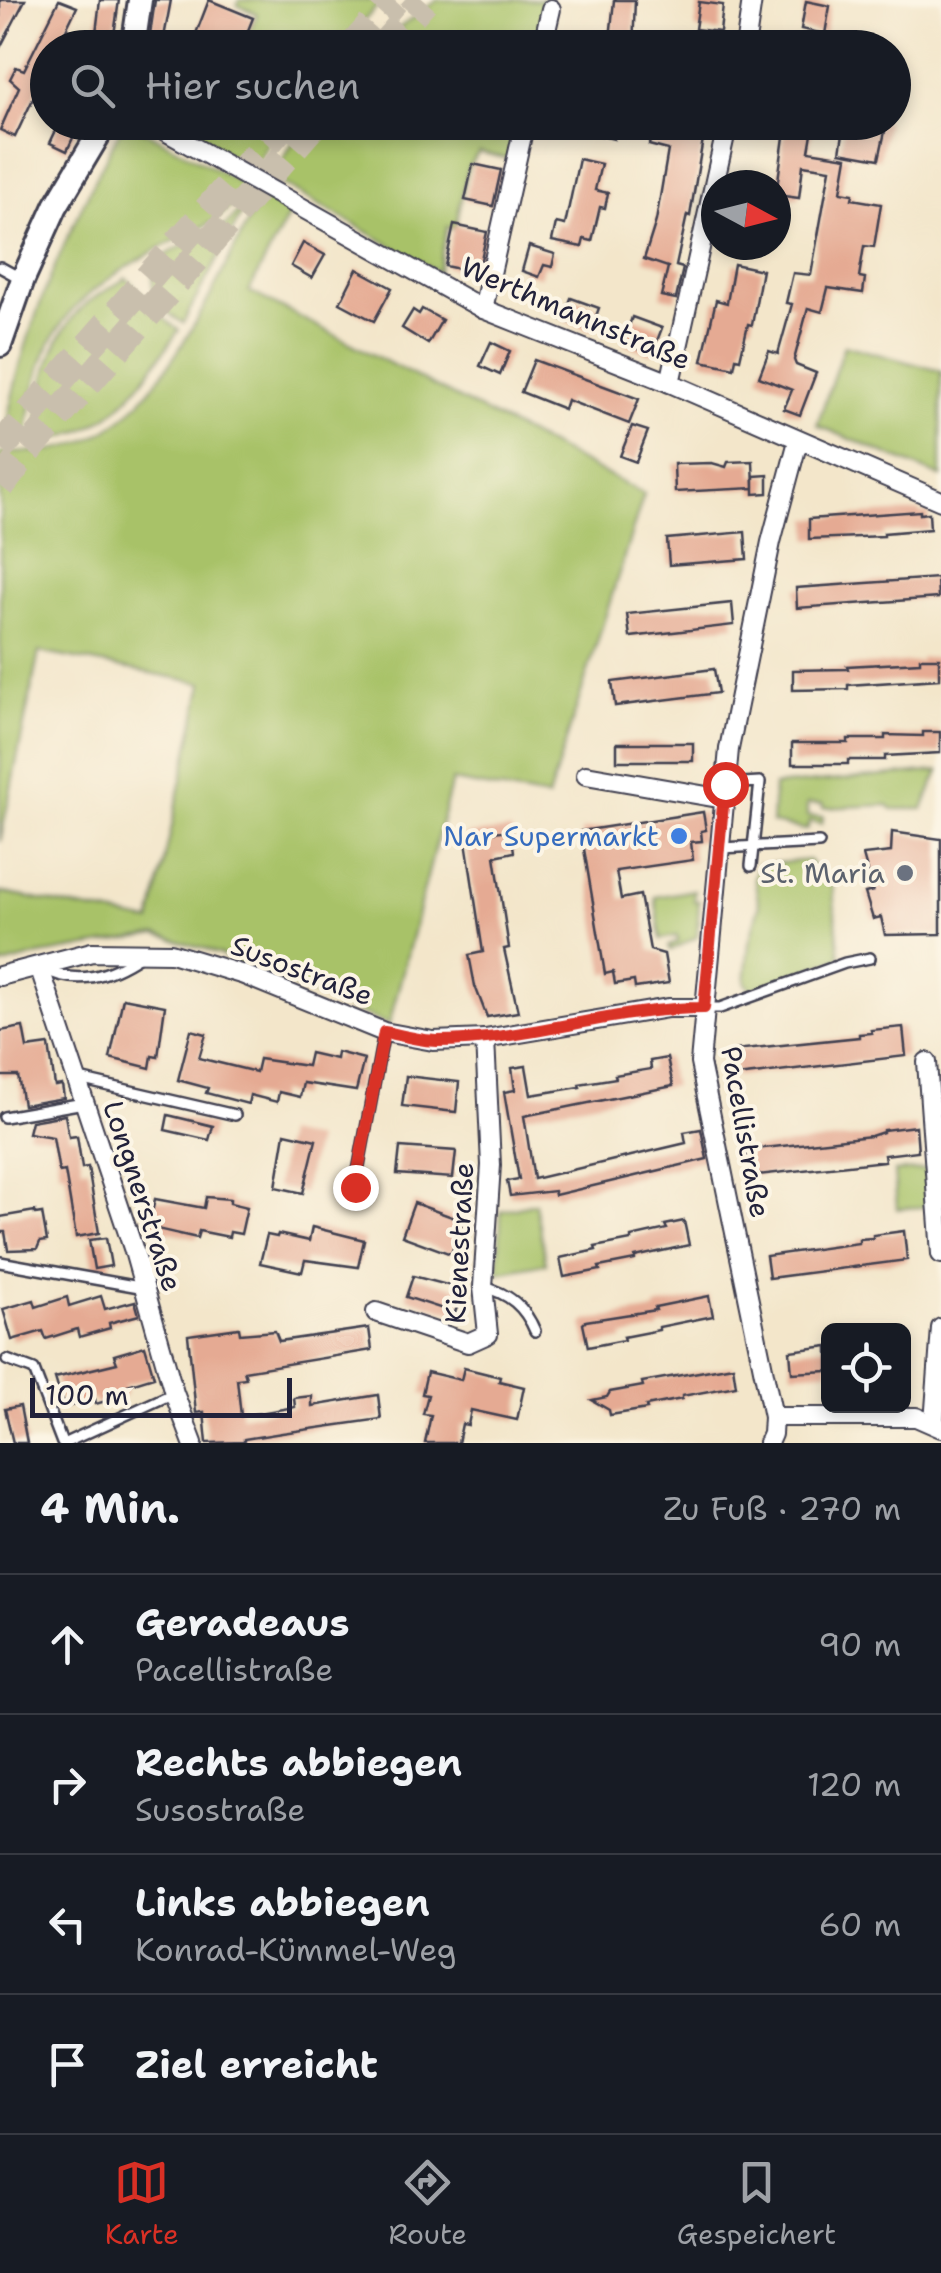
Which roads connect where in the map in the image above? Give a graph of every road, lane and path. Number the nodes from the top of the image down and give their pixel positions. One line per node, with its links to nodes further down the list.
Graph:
1 (140, 0): 4 (street)
2 (752, 0): 6 (street)
3 (551, 9): 5 (street)
4 (136, 30)
5 (546, 30)
6 (748, 30)
7 (95, 140): 12 (street)
8 (181, 140): 13 (street, Werthmannstraße)
9 (521, 140): 13 (street)
10 (724, 140): 15 (street)
11 (0, 267): 12 (lane)
12 (23, 280): 14 (street)
13 (483, 309): 15 (street, Werthmannstraße)
14 (0, 345)
15 (670, 382): 16 (street, Werthmannstraße)
16 (798, 441): 17 (street, Werthmannstraße); 19 (street, Pacellistraße)
17 (941, 501)
18 (586, 775): 19 (street)
19 (725, 792): 21 (street, Pacellistraße); 22 (lane)
20 (819, 843): 22 (lane)
21 (718, 847): 22 (lane); 27 (street, Pacellistraße)
22 (752, 848): 23 (lane)
23 (752, 866)
24 (870, 958): 27 (lane)
25 (39, 966): 26 (street, Susostraße); 28 (street, Susostraße); 31 (street, Longnerstraße)
26 (0, 976)
27 (704, 1008): 29 (street, Susostraße); 45 (street, Pacellistraße)
28 (384, 1032): 29 (street, Susostraße); 35 (lane)
29 (485, 1039): 39 (street, Kienestraße)
30 (927, 1062): 36 (street)
31 (76, 1079): 32 (street, Longnerstraße); 33 (lane)
32 (84, 1102): 34 (lane); 38 (street, Longnerstraße)
33 (235, 1114)
34 (4, 1117)
35 (355, 1187)
36 (941, 1254)
37 (0, 1262): 38 (lane)
38 (145, 1288): 44 (street, Longnerstraße)
39 (483, 1288): 40 (street, Kienestraße); 42 (lane)
40 (376, 1312)
41 (941, 1328): 46 (street)
42 (535, 1331)
43 (8, 1360): 47 (lane)
44 (174, 1393): 47 (lane); 48 (street, Longnerstraße)
45 (773, 1417): 46 (street); 49 (street)
46 (938, 1426)
47 (63, 1443)
48 (193, 1443)
49 (768, 1443)

